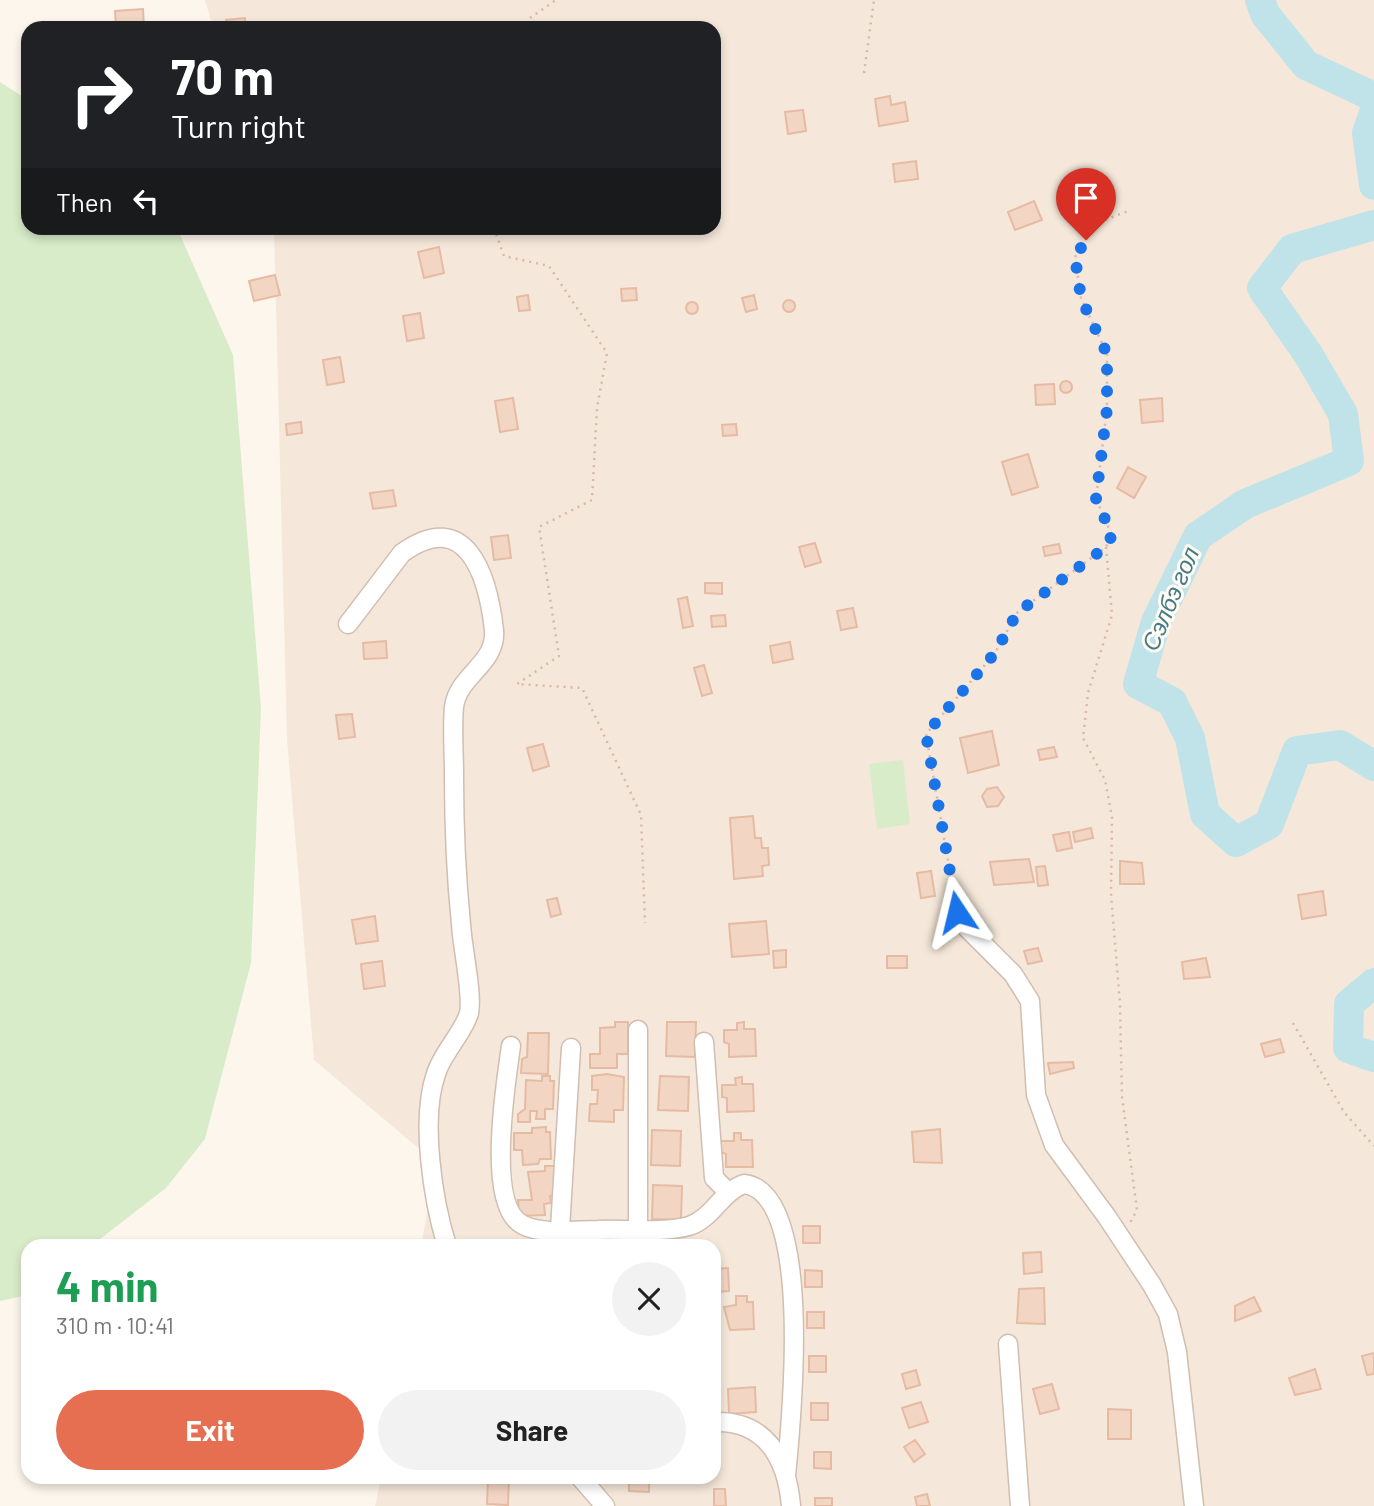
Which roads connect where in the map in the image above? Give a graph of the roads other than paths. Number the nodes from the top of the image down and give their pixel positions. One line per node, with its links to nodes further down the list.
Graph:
1 (348, 624): 10 (street)
2 (957, 912): 18 (street)
3 (638, 1030): 8 (street)
4 (704, 1042): 7 (street)
5 (511, 1046): 9 (street)
6 (571, 1048): 9 (street)
7 (729, 1193): 8 (street); 13 (street)
8 (638, 1228): 9 (street)
9 (560, 1230)
10 (446, 1239)
11 (1008, 1345): 17 (street)
12 (721, 1422): 13 (street)
13 (786, 1476): 16 (street)
14 (586, 1484): 15 (street)
15 (605, 1506)
16 (791, 1506)
17 (1020, 1506)
18 (1194, 1506)

